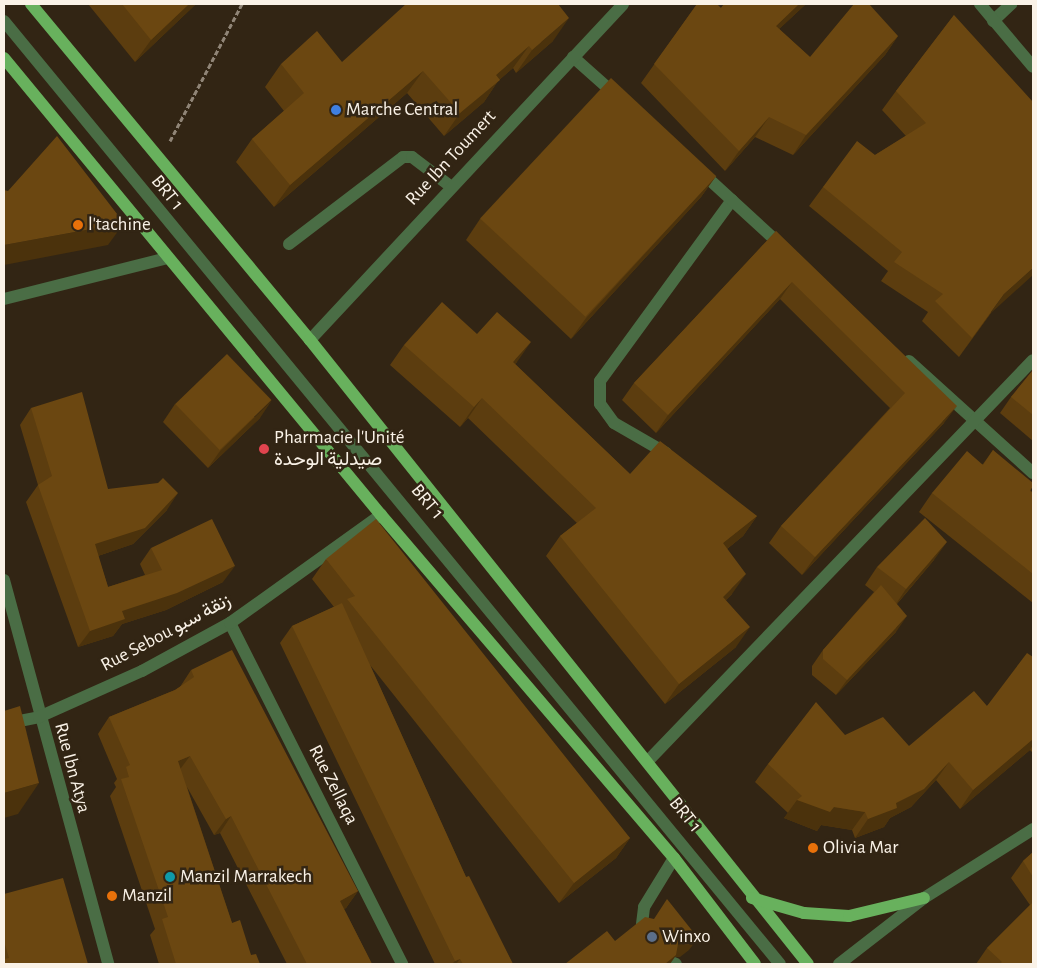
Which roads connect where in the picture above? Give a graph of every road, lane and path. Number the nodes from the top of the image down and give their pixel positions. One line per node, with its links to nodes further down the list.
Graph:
1 (31, 4): 20 (main road)
2 (242, 4): 12 (path)
3 (623, 4): 8 (street, Rue Ibn Toumert)
4 (980, 4): 7 (street)
5 (1011, 4): 7 (street)
6 (4, 21): 40 (street, BRT 1)
7 (993, 21): 10 (street)
8 (574, 57): 11 (street); 14 (street, Rue Ibn Toumert)
9 (4, 58): 18 (main road)
10 (1033, 67)
11 (631, 109)
12 (169, 143)
13 (688, 161): 15 (street)
14 (450, 186): 16 (street); 20 (street, Rue Ibn Toumert)
15 (732, 200): 17 (street); 24 (street)
16 (290, 244)
17 (791, 254)
18 (167, 258): 19 (street); 26 (main road)
19 (4, 299)
20 (310, 340): 31 (main road)
21 (895, 348): 23 (street)
22 (1033, 360): 23 (street)
23 (976, 421): 25 (street); 31 (street)
24 (666, 453)
25 (1033, 474)
26 (381, 515): 28 (street, Rue Sebou زنقة سبو); 33 (main road)
27 (4, 580): 29 (street, Rue Ibn Atya)
28 (230, 623): 29 (street, Rue Sebou زنقة سبو); 38 (street, Rue Zellaqa)
29 (39, 717): 30 (street, Rue Sebou زنقة سبو); 37 (street, Rue Ibn Atya)
30 (4, 724)
31 (647, 762): 34 (main road)
32 (1033, 829): 35 (street)
33 (674, 858): 36 (street); 39 (main road)
34 (752, 898): 35 (main road); 41 (main road)
35 (924, 898): 42 (street)
36 (642, 924)
37 (108, 964)
38 (402, 964)
39 (755, 964)
40 (780, 964)
41 (808, 964)
42 (839, 964)

